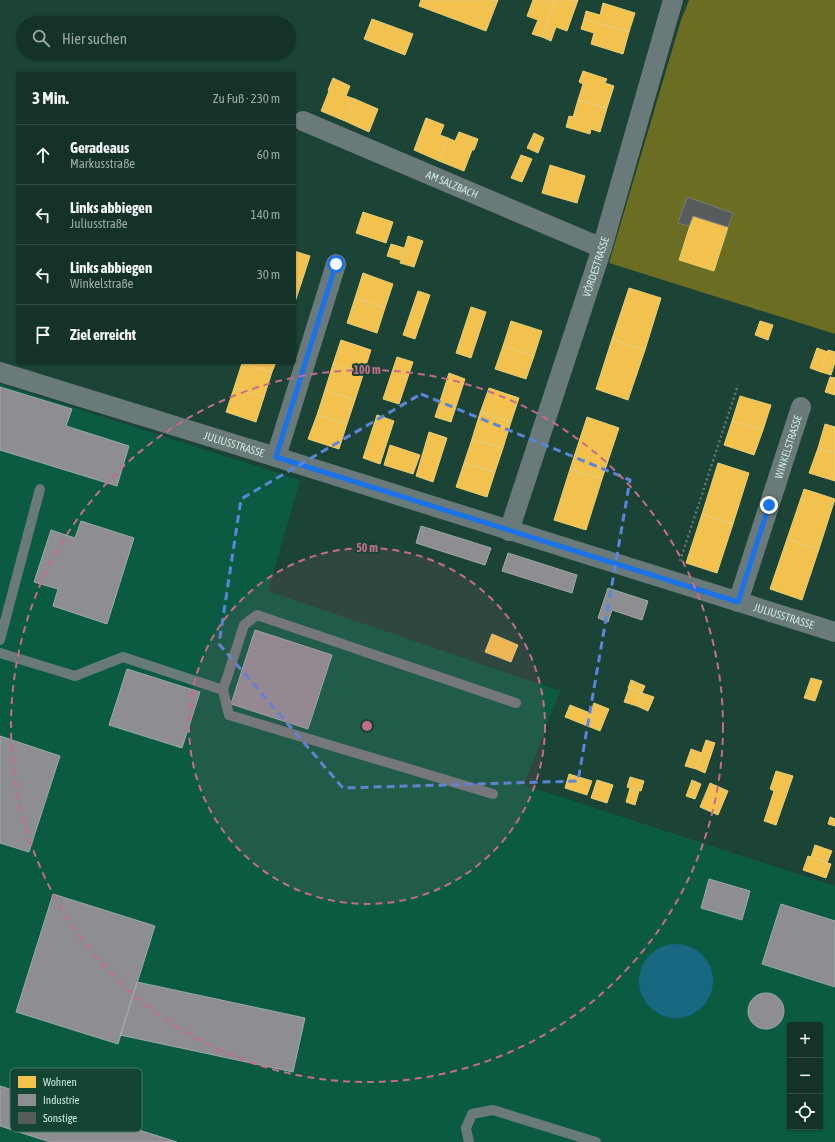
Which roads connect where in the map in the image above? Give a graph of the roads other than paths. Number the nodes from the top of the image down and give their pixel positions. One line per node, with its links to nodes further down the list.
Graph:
1 (673, 0): 3 (street, VÖRDESTRASSE)
2 (303, 121): 3 (street, AM SALZBACH)
3 (602, 248): 9 (street, VÖRDESTRASSE)
4 (336, 264): 7 (street)
5 (0, 372): 7 (street, JULIUSSTRASSE)
6 (801, 407): 10 (street, WINKELSTRASSE)
7 (276, 457): 9 (street, JULIUSSTRASSE)
8 (40, 489): 12 (lane)
9 (509, 530): 10 (street, JULIUSSTRASSE)
10 (738, 602): 11 (street, JULIUSSTRASSE)
11 (835, 632)
12 (0, 640)
13 (0, 653): 14 (lane)
14 (222, 690): 15 (lane); 16 (lane)
15 (516, 703)
16 (493, 794)
17 (469, 1142): 18 (lane)
18 (596, 1142)

